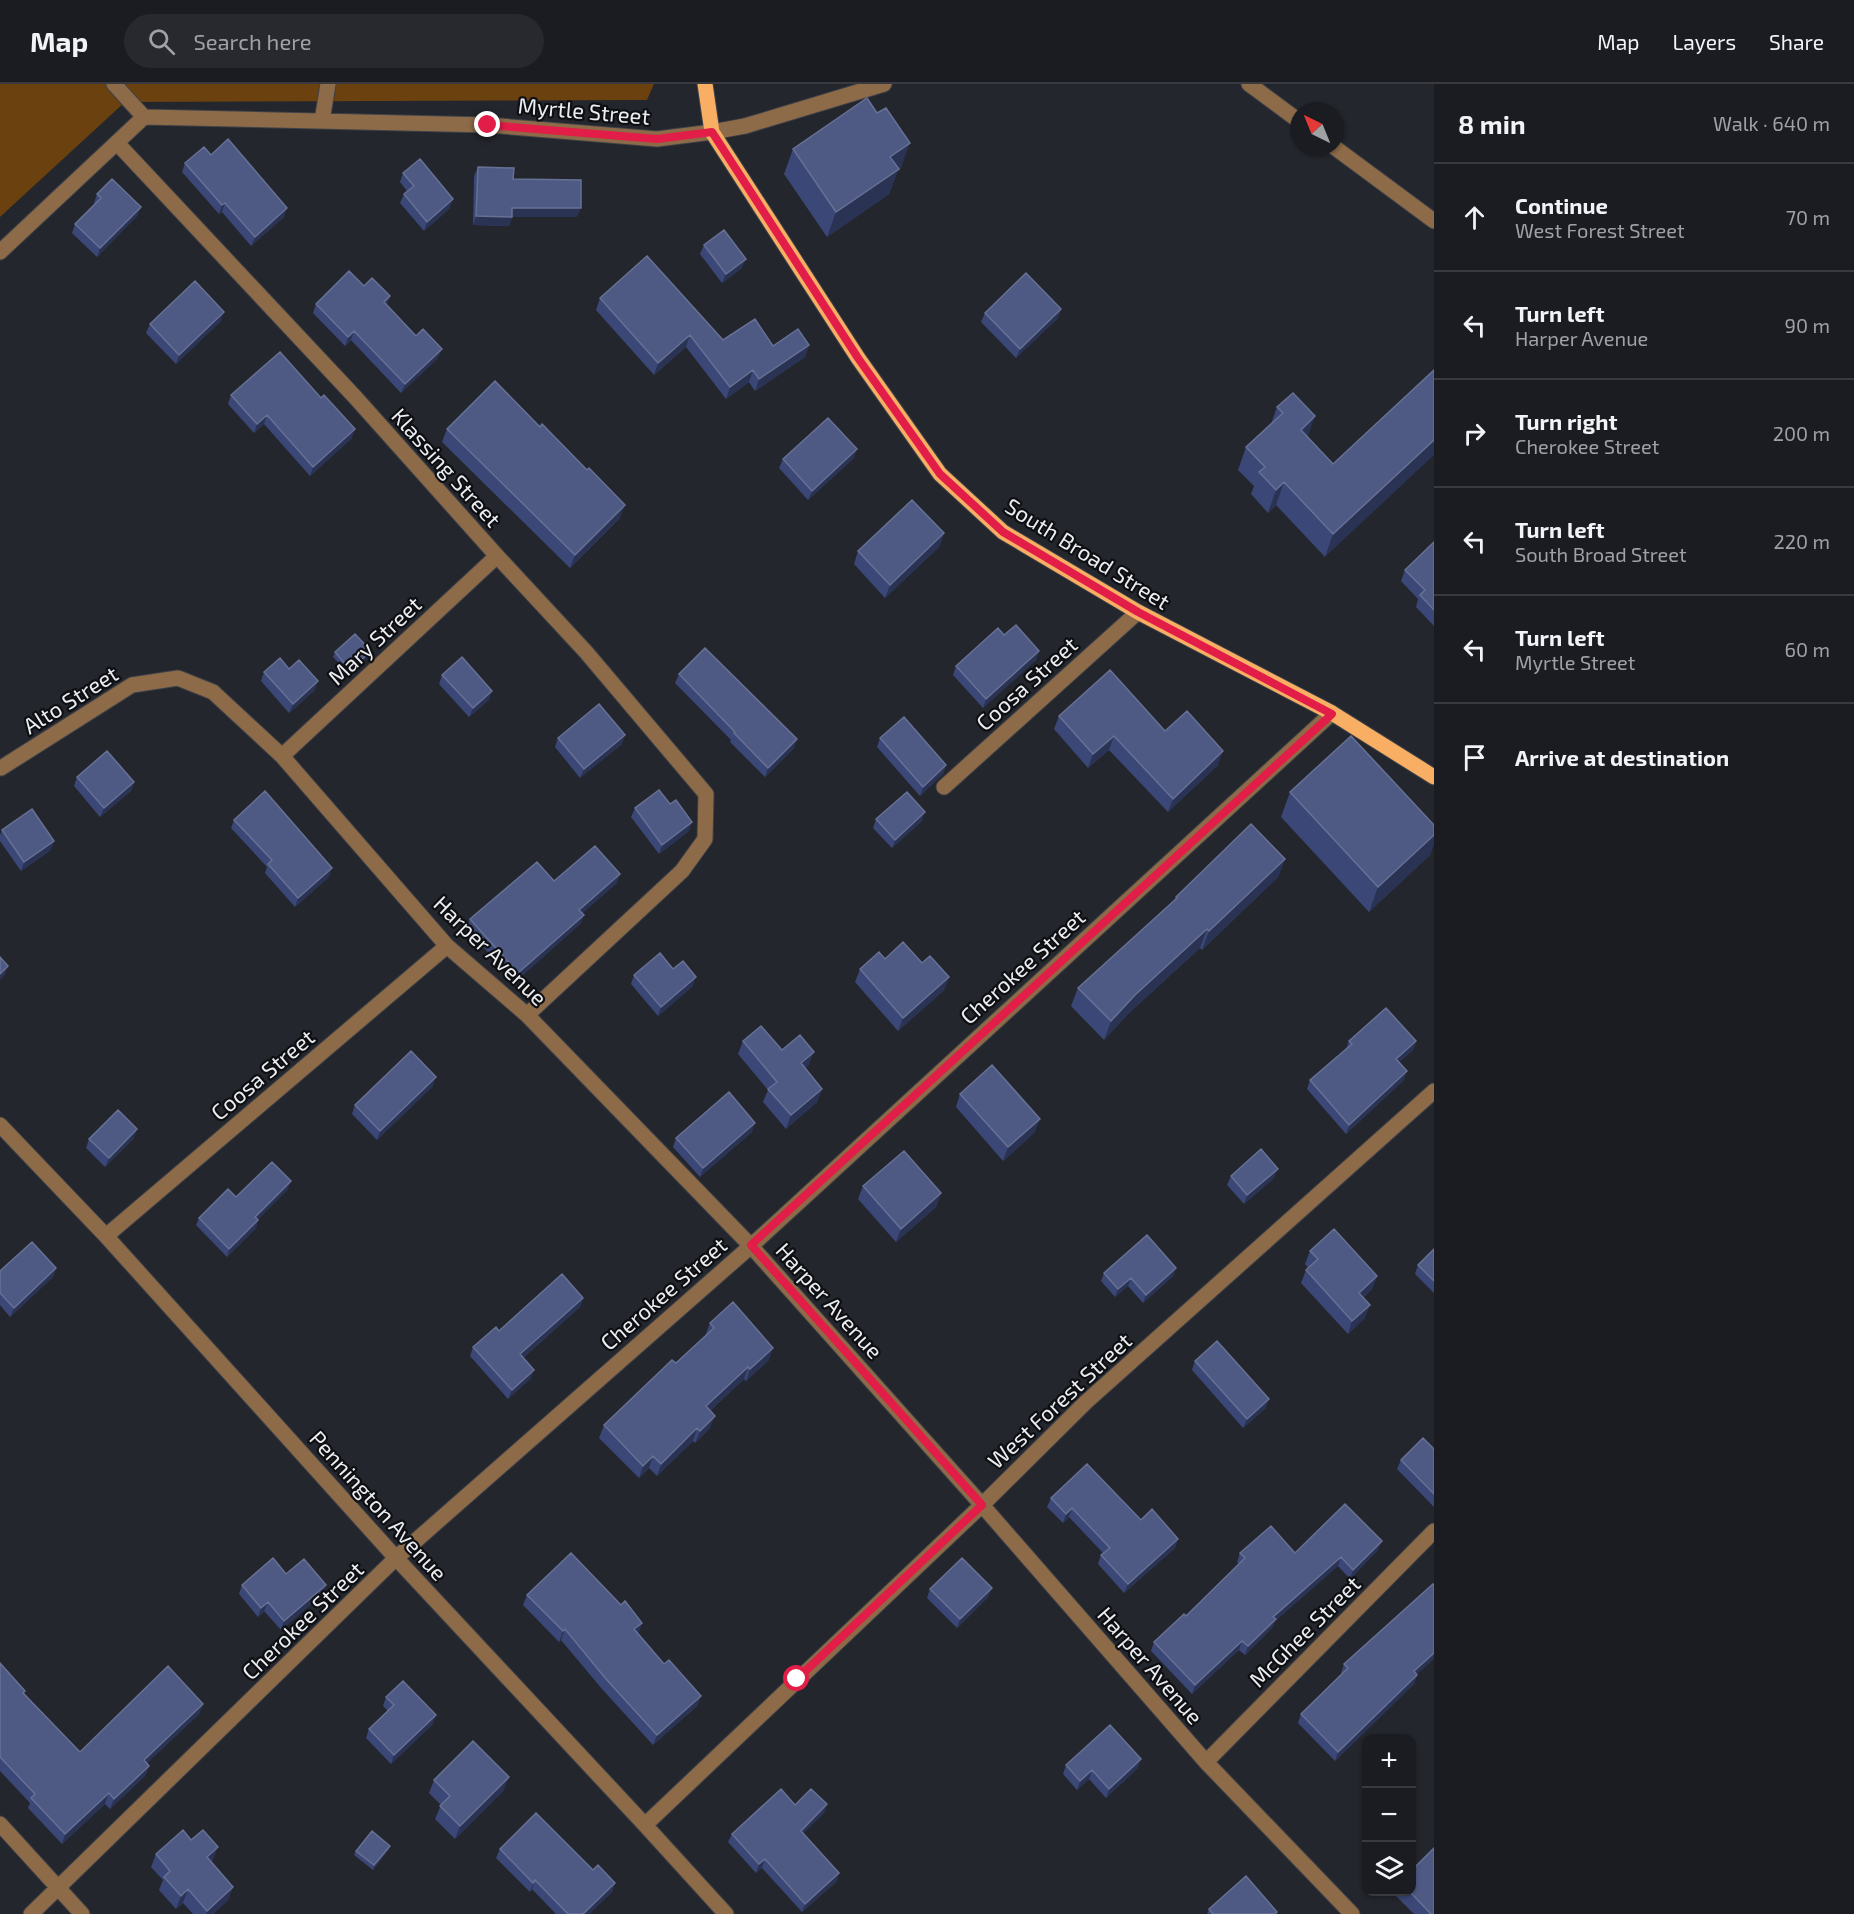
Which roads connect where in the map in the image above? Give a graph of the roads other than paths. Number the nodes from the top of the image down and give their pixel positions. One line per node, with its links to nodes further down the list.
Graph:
1 (114, 84): 7 (street)
2 (328, 84): 8 (street)
3 (705, 84): 9 (main road, South Broad Street)
4 (884, 84): 9 (street, Myrtle Street)
5 (1249, 84): 6 (street)
6 (1290, 114)
7 (144, 117): 8 (street, Myrtle Street); 10 (street)
8 (322, 121): 9 (street, Myrtle Street)
9 (712, 132): 15 (main road, South Broad Street)
10 (117, 143): 13 (street); 14 (street, Klassing Street)
11 (1344, 154): 12 (street)
12 (1434, 221)
13 (0, 252)
14 (497, 556): 18 (street, Mary Street); 23 (street, Klassing Street)
15 (1138, 612): 16 (main road, South Broad Street); 21 (street, Coosa Street)
16 (1332, 714): 20 (main road, South Broad Street); 27 (street, Cherokee Street)
17 (257, 733): 18 (street, Harper Avenue); 19 (street, Alto Street)
18 (282, 756): 22 (street, Harper Avenue)
19 (1, 768)
20 (1434, 777)
21 (944, 787)
22 (447, 946): 23 (street, Harper Avenue); 26 (street, Coosa Street)
23 (527, 1015): 27 (street, Harper Avenue)
24 (1434, 1091): 28 (street, West Forest Street)
25 (0, 1125): 26 (street, Pennington Avenue)
26 (106, 1236): 30 (street, Pennington Avenue)
27 (751, 1245): 28 (street, Harper Avenue); 30 (street, Cherokee Street)
28 (982, 1505): 31 (street, Harper Avenue); 33 (street, West Forest Street)
29 (1434, 1531): 31 (street, McGhee Street)
30 (396, 1558): 33 (street, Pennington Avenue); 34 (street, Cherokee Street)
31 (1206, 1762): 38 (street, Harper Avenue)
32 (0, 1824): 34 (street)
33 (645, 1824): 37 (street, Pennington Avenue)
34 (59, 1889): 35 (street, Cherokee Street); 36 (street)
35 (32, 1914)
36 (82, 1914)
37 (726, 1914)
38 (1352, 1914)

